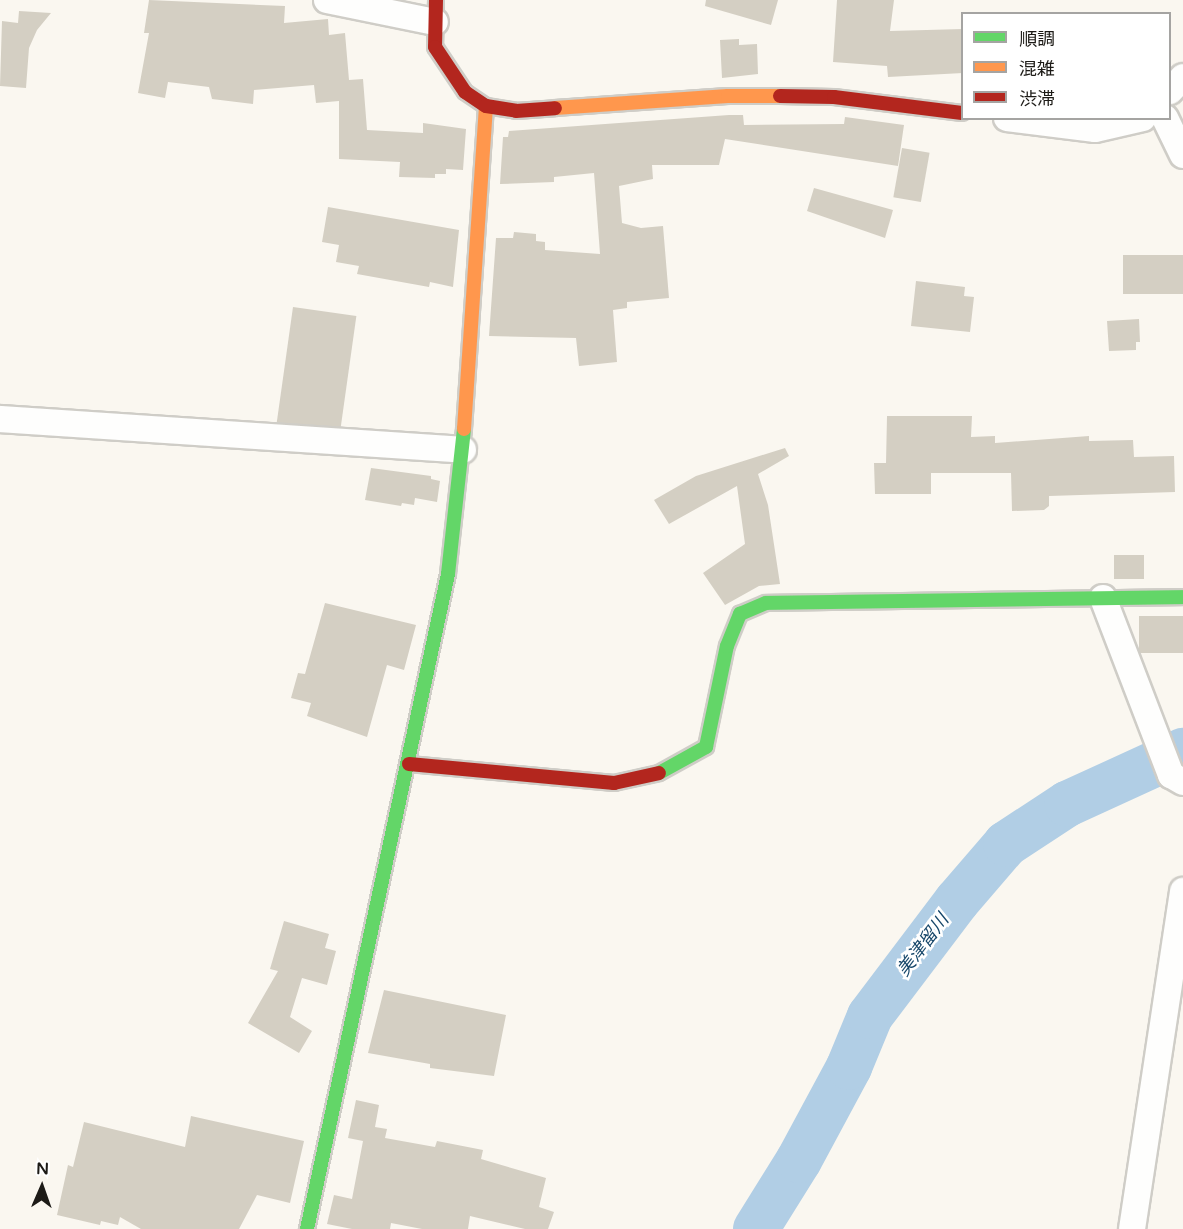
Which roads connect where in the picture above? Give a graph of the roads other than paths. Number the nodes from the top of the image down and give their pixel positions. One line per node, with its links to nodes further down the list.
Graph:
1 (327, 0): 2 (street)
2 (436, 11): 5 (street)
3 (1183, 77): 4 (street)
4 (1171, 90)
5 (486, 106): 6 (street); 12 (street)
6 (961, 113)
7 (1023, 120): 8 (street)
8 (1137, 120)
9 (1165, 120): 10 (street)
10 (1183, 155)
11 (0, 419): 12 (street)
12 (463, 450): 15 (street)
13 (1183, 597): 14 (street)
14 (1103, 598): 15 (street); 16 (street)
15 (410, 764): 18 (street)
16 (1180, 780)
17 (1183, 891): 19 (street)
18 (307, 1229)
19 (1132, 1229)

